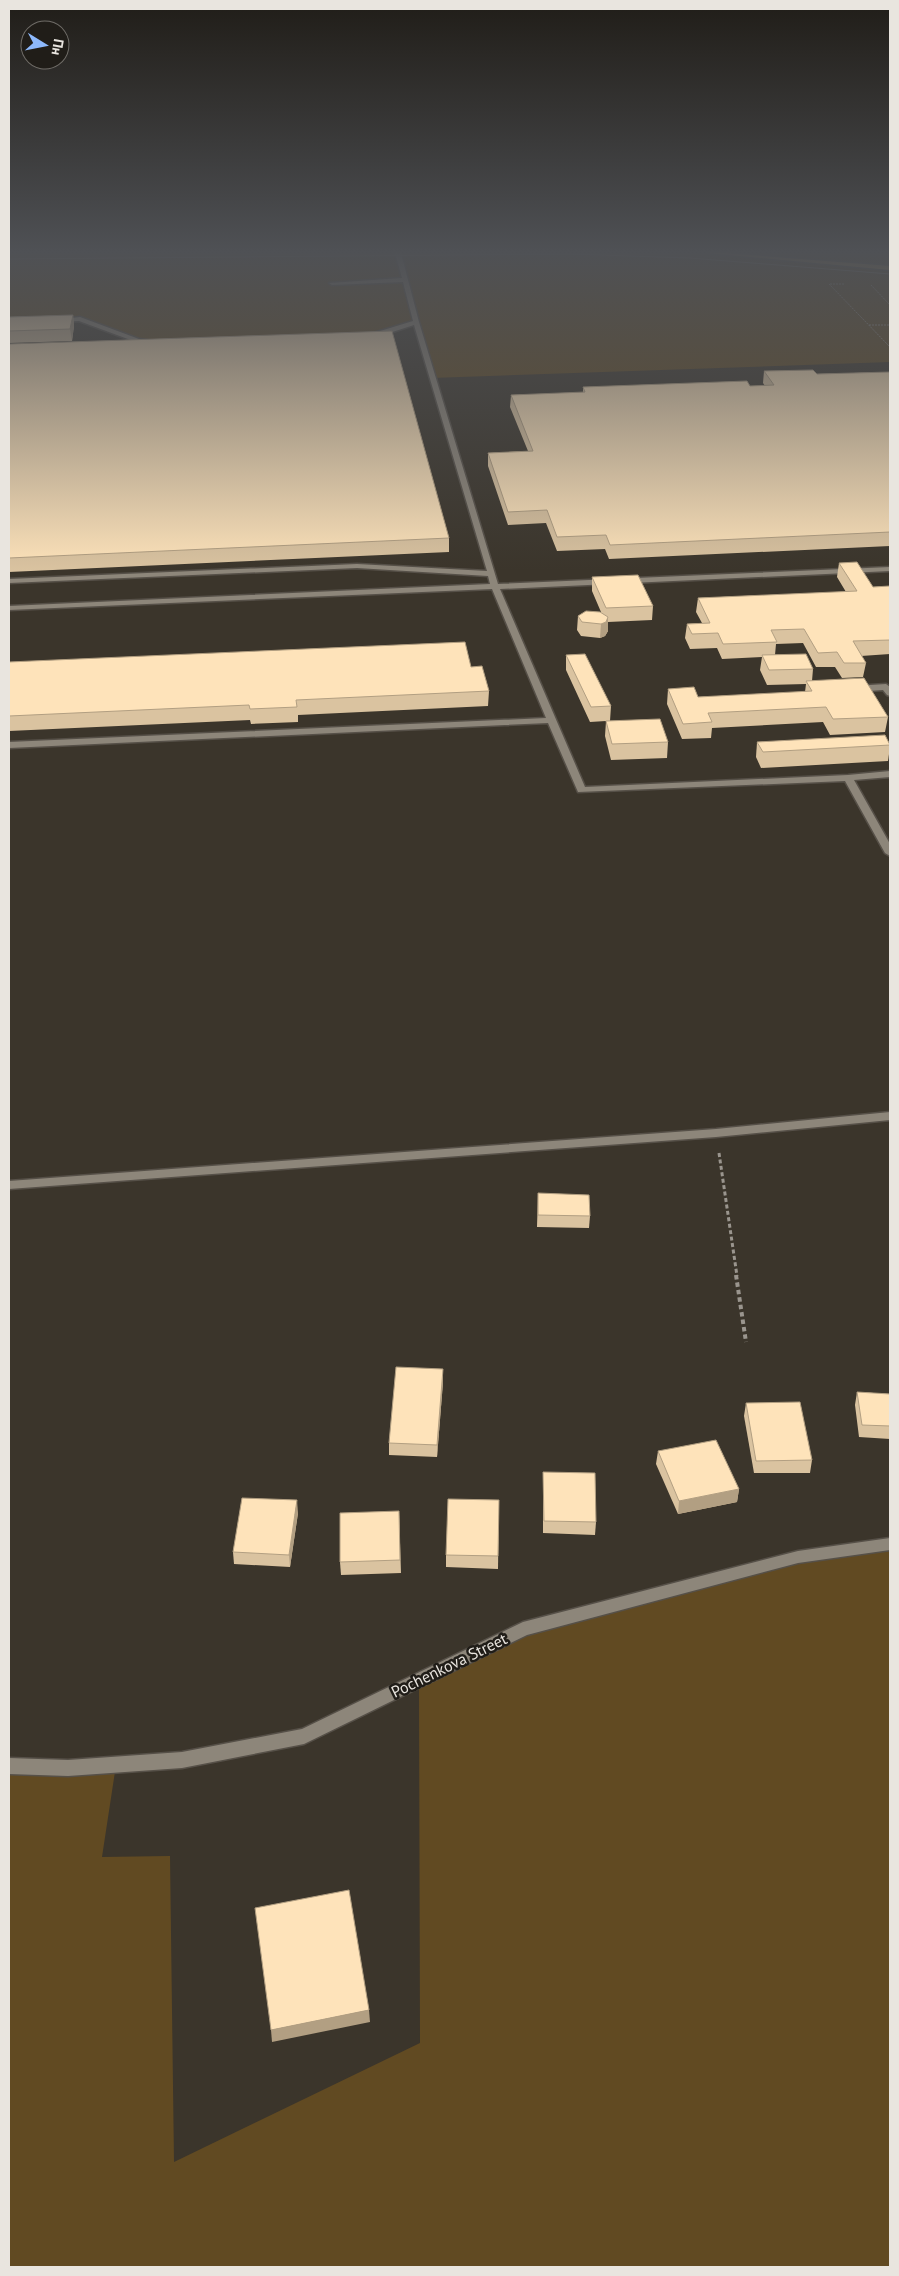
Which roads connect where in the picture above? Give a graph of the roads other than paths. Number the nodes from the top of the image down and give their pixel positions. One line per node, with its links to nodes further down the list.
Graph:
1 (427, 359): 3 (street)
2 (890, 569): 5 (street)
3 (492, 574): 4 (street); 5 (street)
4 (9, 581)
5 (495, 586): 6 (street); 9 (street)
6 (9, 608)
7 (847, 689): 8 (street)
8 (890, 693)
9 (552, 720): 10 (street); 12 (street)
10 (9, 745)
11 (890, 774): 12 (street)
12 (848, 778): 13 (street)
13 (890, 853)
14 (890, 1116): 15 (street)
15 (9, 1186)
16 (890, 1544): 17 (street, Pochenkova Street)
17 (9, 1766)

